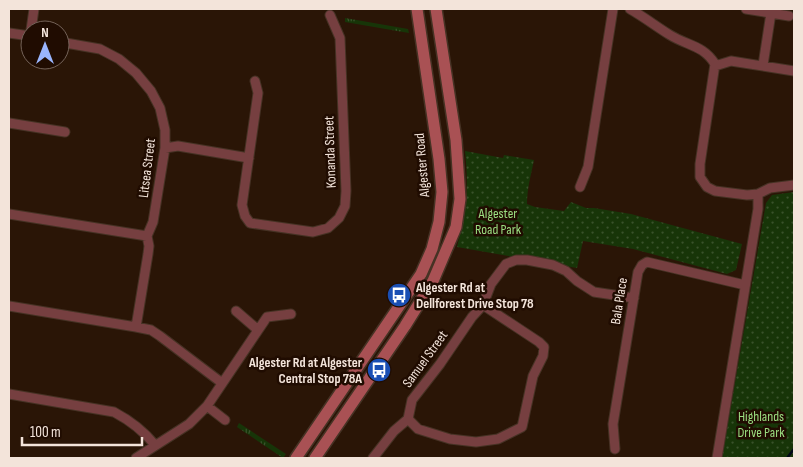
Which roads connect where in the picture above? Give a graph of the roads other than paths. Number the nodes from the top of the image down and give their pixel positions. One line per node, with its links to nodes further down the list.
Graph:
1 (417, 9): 39 (main road, Algester Road)
2 (436, 9): 40 (main road)
3 (613, 9): 19 (street)
4 (630, 9): 10 (street)
5 (751, 9): 6 (street)
6 (771, 13): 8 (street); 11 (street)
7 (330, 15): 17 (street, Konanda Street)
8 (789, 16)
9 (70, 44): 16 (street, Litsea Street)
10 (715, 66): 11 (street); 20 (street)
11 (762, 66): 12 (street)
12 (794, 71)
13 (255, 81): 17 (street)
14 (9, 123): 15 (street)
15 (65, 132)
16 (165, 148): 17 (street); 22 (street, Litsea Street)
17 (249, 158)
18 (794, 185): 20 (street)
19 (580, 187)
20 (758, 194): 23 (street)
21 (9, 214): 22 (street)
22 (147, 236): 29 (street, Litsea Street)
23 (746, 285): 24 (street, Bala Place); 42 (street)
24 (634, 298): 25 (street, Samuel Street); 37 (street, Bala Place)
25 (483, 305): 34 (street, Samuel Street); 34 (street)
26 (9, 306): 29 (street)
27 (236, 311): 30 (street)
28 (291, 314): 30 (street)
29 (136, 327): 31 (street)
30 (258, 330): 31 (street)
31 (222, 383): 33 (street)
32 (9, 394): 36 (street)
33 (208, 406): 35 (street); 36 (street)
34 (408, 419): 41 (street, Samuel Street)
35 (225, 420)
36 (155, 445): 38 (street)
37 (615, 449)
38 (136, 458)
39 (296, 458)
40 (315, 458)
41 (373, 458)
42 (717, 458)

